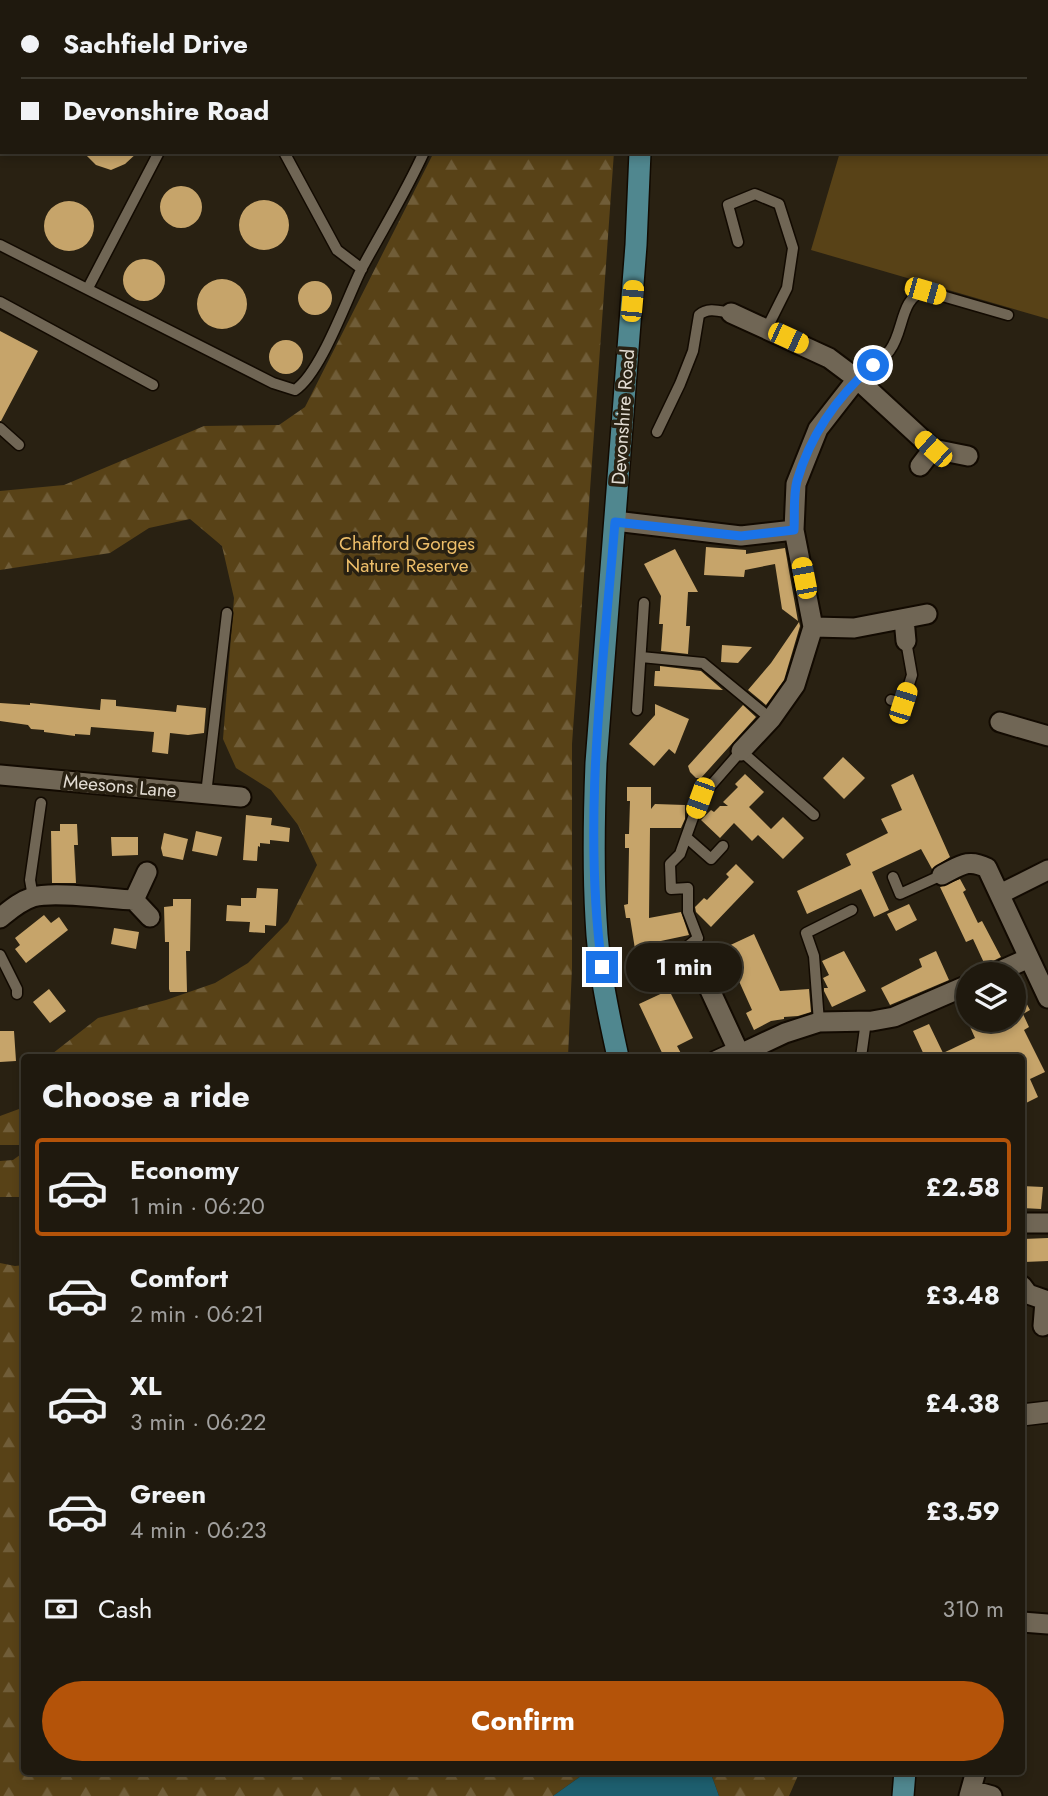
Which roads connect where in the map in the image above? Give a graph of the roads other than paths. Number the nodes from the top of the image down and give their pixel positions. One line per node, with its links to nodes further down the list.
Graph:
1 (158, 154): 8 (lane)
2 (285, 154): 7 (lane)
3 (424, 154): 7 (lane)
4 (640, 154): 21 (main road, Devonshire Road)
5 (738, 242): 12 (lane)
6 (0, 245): 8 (lane)
7 (362, 269): 8 (lane)
8 (88, 288)
9 (0, 302): 14 (lane)
10 (730, 313): 12 (street); 16 (lane)
11 (1008, 315): 13 (lane)
12 (767, 328): 13 (street)
13 (857, 379): 18 (street); 22 (street)
14 (153, 385)
15 (0, 428): 17 (lane)
16 (657, 432)
17 (19, 445)
18 (933, 449): 19 (street); 20 (street)
19 (968, 456)
20 (920, 467)
21 (615, 522): 22 (street); 63 (main road, Devonshire Road)
22 (794, 530): 27 (street)
23 (644, 603): 29 (lane)
24 (227, 613): 37 (lane)
25 (927, 614): 26 (street)
26 (904, 619): 27 (street); 28 (street)
27 (813, 627): 32 (street)
28 (906, 640): 30 (lane)
29 (641, 657): 31 (lane); 32 (lane)
30 (891, 700)
31 (636, 710)
32 (771, 719): 35 (street)
33 (1000, 722): 34 (street)
34 (1048, 736)
35 (741, 751): 40 (lane); 41 (lane)
36 (0, 775): 37 (street, Meesons Lane)
37 (206, 794): 38 (street, Meesons Lane)
38 (241, 797)
39 (41, 803): 48 (lane)
40 (814, 815)
41 (686, 837): 42 (lane); 54 (lane)
42 (723, 846)
43 (1048, 870): 47 (street)
44 (147, 872): 49 (street)
45 (942, 875): 46 (lane); 47 (street)
46 (892, 877)
47 (1000, 894): 55 (street)
48 (33, 897): 49 (street); 52 (street)
49 (134, 900): 51 (street)
50 (852, 910): 61 (lane)
51 (150, 917)
52 (0, 918)
53 (0, 955): 58 (lane)
54 (690, 956): 62 (street)
55 (1029, 958): 56 (street); 59 (street)
56 (1020, 962)
57 (956, 990): 60 (street)
58 (17, 994)
59 (1048, 998)
60 (866, 1021): 61 (street); 64 (lane)
61 (819, 1022): 62 (street)
62 (740, 1052)
63 (617, 1054)
64 (861, 1054)
65 (1025, 1223): 66 (street)
66 (1048, 1223)
67 (1025, 1290): 68 (street)
68 (1047, 1301): 69 (street)
69 (1043, 1326)
70 (1048, 1412): 71 (street)
71 (1025, 1415)
72 (1025, 1622): 73 (street)
73 (1048, 1624)
74 (905, 1775): 76 (main road)
75 (972, 1786): 77 (street)
76 (903, 1796)
77 (992, 1796)

